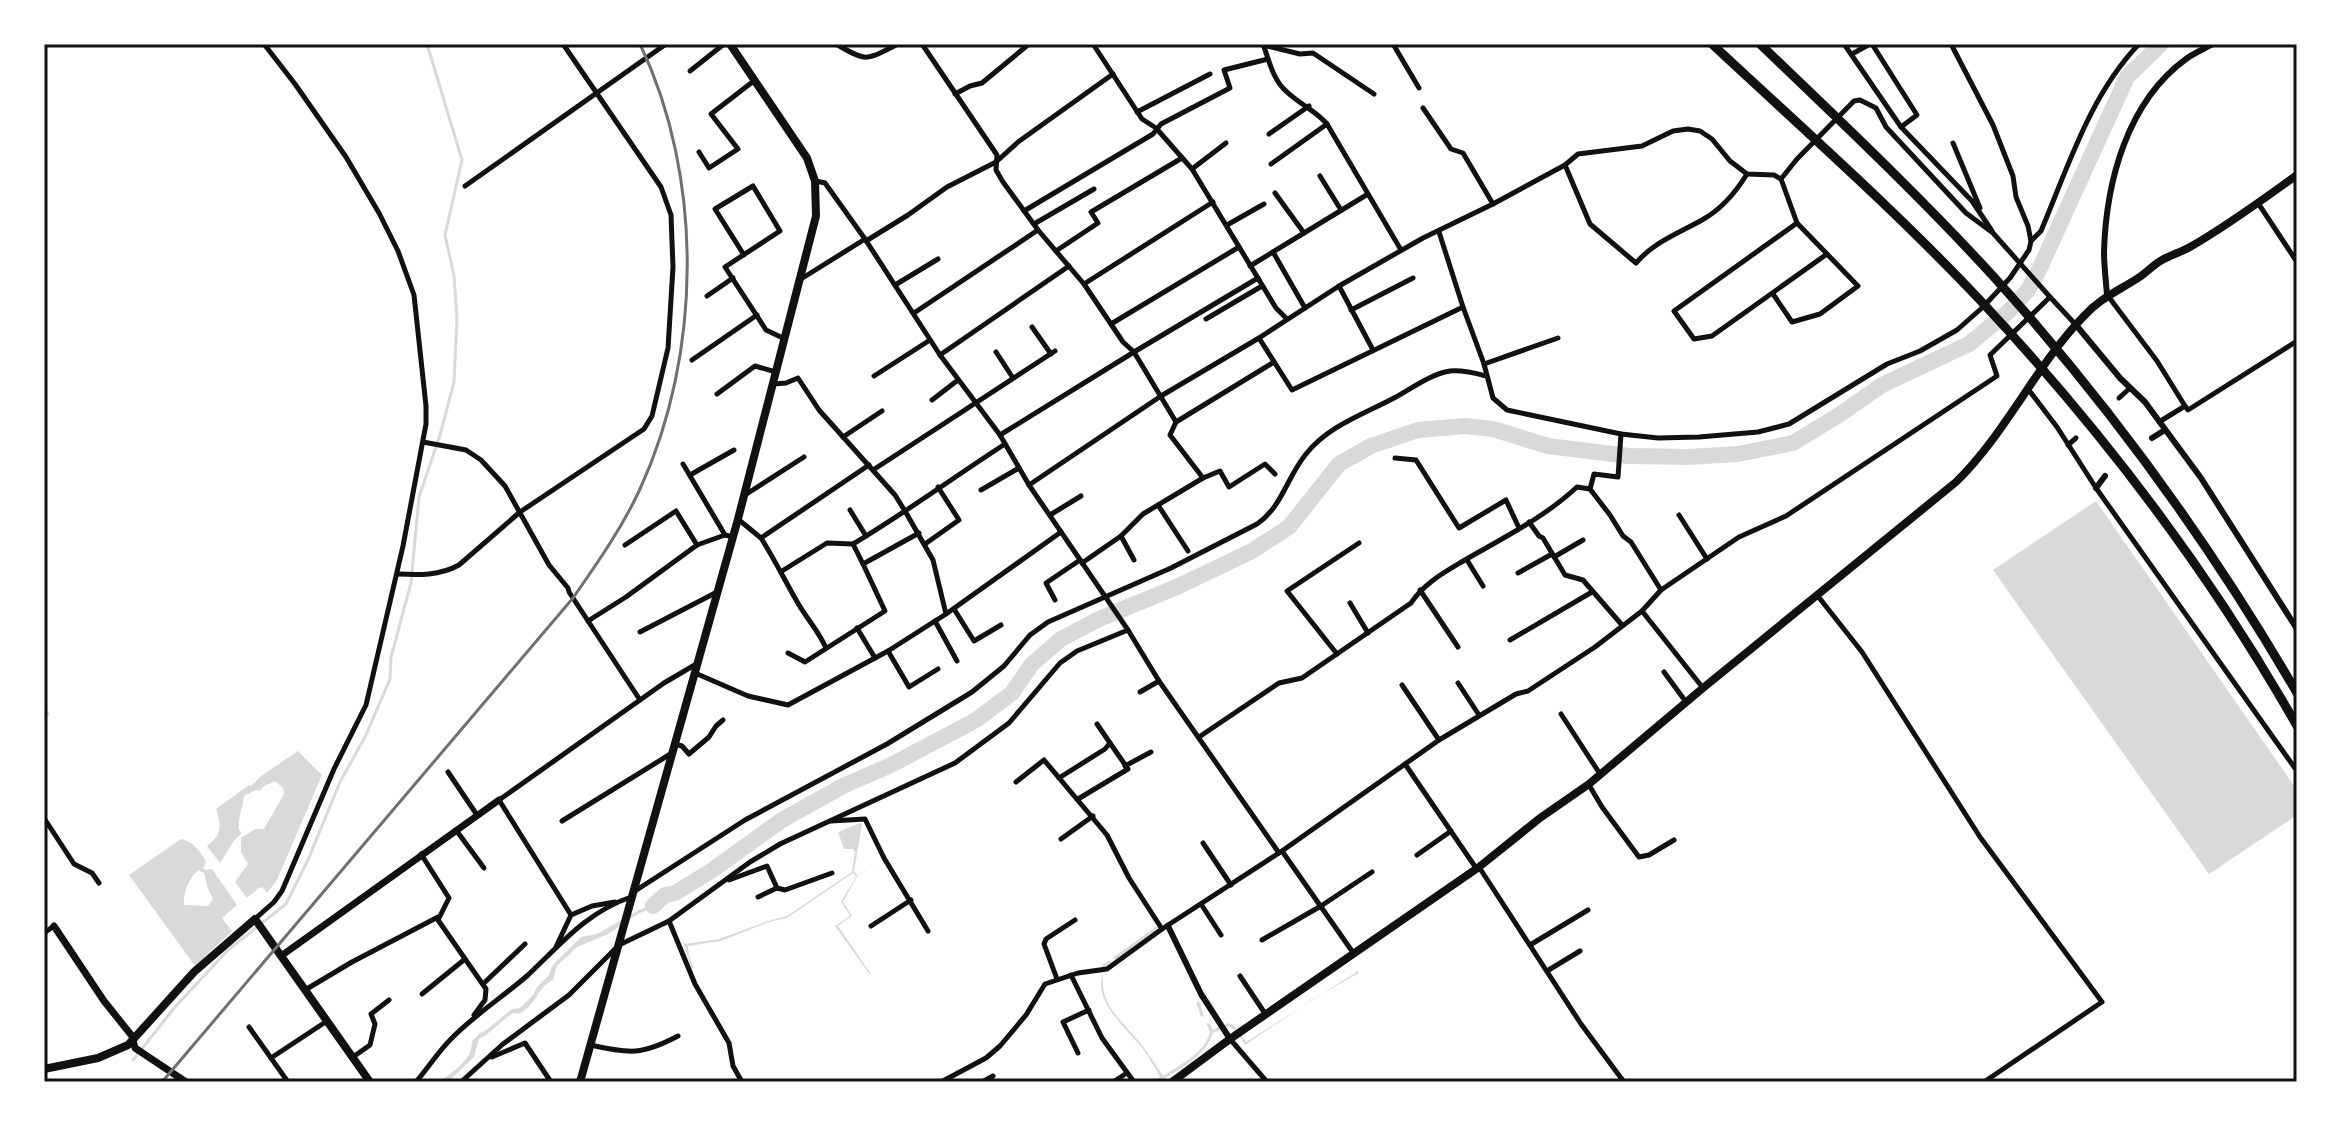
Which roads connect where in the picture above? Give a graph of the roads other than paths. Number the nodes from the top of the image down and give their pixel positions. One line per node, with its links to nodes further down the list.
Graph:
1 (264, 44): 137 (street)
2 (563, 44): 27 (street)
3 (666, 44): 27 (street)
4 (724, 44): 22 (street)
5 (730, 44): 25 (main road)
6 (836, 44): 7 (street)
7 (898, 44)
8 (922, 44): 28 (street)
9 (1029, 44): 28 (street)
10 (1093, 44): 23 (street)
11 (1263, 44): 21 (street); 29 (street)
12 (1393, 44): 26 (street)
13 (1712, 44): 233 (highway)
14 (1760, 44): 226 (highway)
15 (1844, 44): 20 (street)
16 (1871, 44): 20 (street); 34 (street)
17 (1951, 44): 68 (street)
18 (2139, 44): 68 (street)
19 (2213, 44): 90 (street)
20 (1852, 54): 34 (street)
21 (1268, 59): 30 (street); 35 (street)
22 (690, 71)
23 (1113, 74): 32 (street); 41 (street)
24 (1210, 74): 32 (street)
25 (755, 80): 39 (street); 49 (main road)
26 (1419, 88)
27 (596, 93): 50 (street); 160 (street)
28 (955, 94): 41 (street)
29 (1374, 94)
30 (1309, 106): 33 (street); 36 (street)
31 (1423, 108): 57 (street)
32 (1137, 112): 35 (street)
33 (1327, 124): 42 (street); 53 (street)
34 (1901, 127): 60 (street)
35 (1156, 128): 40 (street); 59 (street)
36 (1269, 134)
37 (1226, 143): 44 (street)
38 (1953, 143): 60 (street)
39 (699, 152)
40 (1182, 158): 44 (street); 71 (street)
41 (996, 162): 59 (street); 67 (street)
42 (1271, 164)
43 (1565, 165): 45 (street); 45 (street); 57 (street)
44 (1192, 169): 54 (street)
45 (1747, 174): 48 (street)
46 (2297, 175): 55 (main road)
47 (1320, 176): 58 (street)
48 (1781, 179): 61 (street); 66 (street)
49 (815, 181): 67 (street); 83 (main road)
50 (465, 186)
51 (1094, 189): 63 (street)
52 (1275, 193): 65 (street)
53 (1368, 194): 58 (street); 70 (street)
54 (1213, 202): 62 (street); 84 (street)
55 (2258, 203): 76 (street); 90 (main road)
56 (1264, 204): 62 (street)
57 (1493, 204): 64 (street)
58 (1341, 210): 65 (street)
59 (1024, 211): 63 (street)
60 (1982, 215): 66 (street)
61 (1797, 223): 73 (street); 88 (street)
62 (1227, 225): 69 (street)
63 (1036, 227): 71 (street); 95 (street)
64 (1439, 232): 70 (street); 92 (street)
65 (1304, 233): 72 (street)
66 (1993, 233): 77 (street)
67 (865, 240): 83 (street); 85 (street)
68 (2031, 241): 77 (street)
69 (1239, 247): 79 (street); 99 (street)
70 (1401, 250): 87 (street)
71 (1056, 251): 78 (street)
72 (1273, 252): 79 (street); 93 (street)
73 (1827, 254): 88 (street); 88 (street)
74 (744, 255): 74 (street); 80 (street)
75 (938, 259): 85 (street)
76 (2297, 262)
77 (2020, 265): 89 (street); 132 (street)
78 (1069, 266): 84 (street); 110 (street)
79 (1250, 266): 81 (street)
80 (733, 278): 91 (street); 96 (street)
81 (1258, 278): 86 (street); 109 (street)
82 (1413, 278): 94 (street)
83 (800, 279): 104 (main road)
84 (1084, 284): 99 (street)
85 (895, 285): 95 (street)
86 (1262, 286): 97 (street); 98 (street)
87 (1339, 286): 93 (street); 94 (street)
88 (1773, 294)
89 (2048, 294): 100 (street); 180 (street)
90 (2107, 295): 100 (main road); 127 (street)
91 (707, 296)
92 (1463, 307): 107 (street); 113 (street)
93 (1305, 308): 98 (street)
94 (1351, 310): 107 (street)
95 (914, 313): 105 (street)
96 (757, 315): 104 (street); 111 (street)
97 (1206, 319)
98 (1287, 319): 102 (street)
99 (1111, 324): 109 (street)
100 (2076, 325): 120 (main road); 121 (street)
101 (1032, 327): 117 (street)
102 (1259, 338): 112 (street); 123 (street)
103 (1558, 338): 113 (street)
104 (785, 339): 114 (main road)
105 (930, 340): 110 (street); 115 (street)
106 (2297, 341): 127 (street)
107 (1373, 350): 112 (street)
108 (996, 352): 117 (street)
109 (1134, 352): 123 (street); 133 (street)
110 (940, 355): 118 (street)
111 (692, 360)
112 (1274, 362): 129 (street)
113 (1484, 364): 116 (street)
114 (776, 372): 119 (main road); 122 (street)
115 (874, 376)
116 (1486, 376): 132 (street); 194 (street)
117 (1013, 379): 126 (street)
118 (958, 380): 125 (street); 126 (street)
119 (773, 384): 134 (street); 155 (main road)
120 (2028, 388): 139 (street); 193 (main road)
121 (2130, 388): 124 (street); 130 (street)
122 (717, 394)
123 (1161, 396): 129 (street); 150 (street)
124 (2119, 398)
125 (932, 400)
126 (977, 403): 133 (street); 144 (street)
127 (2185, 406): 130 (street)
128 (882, 411): 134 (street)
129 (1176, 422): 149 (street)
130 (2159, 422): 131 (street)
131 (2165, 430): 136 (street); 206 (street)
132 (1621, 434): 153 (street)
133 (1000, 435): 138 (street)
134 (843, 437): 144 (street)
135 (2076, 438): 139 (street)
136 (2152, 438)
137 (423, 442): 160 (street); 187 (street)
138 (1005, 444): 145 (street); 151 (street)
139 (2068, 445): 152 (street)
140 (734, 450): 147 (street)
141 (804, 457): 155 (street)
142 (1395, 458): 165 (street)
143 (683, 464): 147 (street)
144 (871, 468): 159 (street); 171 (street)
145 (1019, 468): 150 (street); 154 (street)
146 (1275, 474): 149 (street)
147 (690, 475): 168 (street)
148 (2105, 476): 152 (street)
149 (1203, 478): 157 (street)
150 (1029, 485): 161 (street)
151 (938, 487): 159 (street); 175 (street)
152 (2096, 488): 241 (street)
153 (1590, 489): 164 (street); 190 (street)
154 (981, 490)
155 (744, 496): 163 (main road)
156 (1081, 496): 161 (street)
157 (1158, 505): 170 (street); 178 (street)
158 (850, 510): 169 (street)
159 (905, 511): 167 (street); 169 (street)
160 (520, 512): 187 (street); 200 (street)
161 (1050, 515): 166 (street)
162 (1679, 515): 180 (street)
163 (738, 519): 168 (main road); 171 (street)
164 (1529, 522): 165 (street); 179 (street)
165 (1519, 528): 182 (street)
166 (1061, 532): 183 (street); 197 (street)
167 (919, 533): 175 (street); 184 (street)
168 (729, 536): 177 (street); 191 (main road)
169 (866, 536): 174 (street)
170 (1121, 536): 181 (street); 183 (street)
171 (761, 538): 185 (street)
172 (1583, 540): 179 (street)
173 (1359, 543): 214 (street)
174 (853, 544): 184 (street); 185 (street)
175 (925, 544): 199 (street)
176 (625, 545): 177 (street)
177 (697, 545): 200 (street)
178 (1188, 551)
179 (1553, 555): 186 (street); 192 (street)
180 (1707, 559): 190 (street)
181 (1134, 560)
182 (1466, 560): 188 (street); 189 (street)
183 (1081, 561): 194 (street); 195 (street)
184 (863, 564): 204 (street)
185 (782, 571): 211 (street)
186 (1518, 573)
187 (397, 574): 281 (street)
188 (1483, 586)
189 (1420, 590): 208 (street); 210 (street)
190 (1661, 590): 198 (street)
191 (718, 592): 207 (street); 217 (main road)
192 (1592, 592): 203 (street); 209 (street)
193 (1817, 595): 224 (main road); 336 (street)
194 (1105, 598): 205 (street); 270 (street)
195 (1055, 600)
196 (1350, 603): 208 (street)
197 (954, 609): 199 (street); 202 (street)
198 (1642, 611): 203 (street); 224 (street)
199 (946, 614): 201 (street)
200 (588, 621): 227 (street)
201 (935, 621): 212 (street); 216 (street)
202 (1001, 625)
203 (1622, 625): 230 (street)
204 (857, 628): 211 (street); 215 (street)
205 (1126, 628): 221 (street); 253 (street)
206 (2297, 629)
207 (640, 632)
208 (1368, 633): 214 (street)
209 (1510, 640)
210 (1458, 647)
211 (826, 648): 213 (street)
212 (888, 651): 215 (street); 218 (street)
213 (788, 653)
214 (1337, 654): 234 (street)
215 (875, 658): 220 (street)
216 (957, 661)
217 (698, 663): 220 (main road); 227 (street)
218 (938, 669)
219 (1664, 672): 228 (street)
220 (695, 673): 237 (main road)
221 (1159, 681): 225 (street); 234 (street)
222 (1458, 683): 230 (street)
223 (1402, 685): 235 (street)
224 (1703, 688): 228 (main road)
225 (1140, 692)
226 (2297, 693)
227 (640, 700): 248 (street)
228 (1686, 702): 243 (main road)
229 (1561, 714): 243 (street)
230 (1479, 715): 235 (street)
231 (723, 720): 237 (street)
232 (1097, 724): 236 (street)
233 (2297, 726)
234 (1199, 737): 259 (street)
235 (1439, 740): 239 (street)
236 (1110, 743): 240 (street); 244 (street)
237 (674, 748): 252 (street); 270 (main road)
238 (1151, 752): 240 (street)
239 (1405, 764): 255 (street); 259 (street)
240 (1125, 766): 247 (street)
241 (2297, 771)
242 (448, 772): 249 (street)
243 (1600, 775): 246 (main road)
244 (1059, 778): 245 (street); 247 (street)
245 (1016, 782)
246 (1589, 784): 257 (street); 262 (main road)
247 (1078, 799): 250 (street)
248 (499, 800): 249 (main road); 277 (street)
249 (477, 815): 254 (main road)
250 (1093, 816): 256 (street); 284 (street)
251 (44, 818): 267 (street)
252 (562, 821)
253 (827, 821): 266 (street); 272 (street)
254 (456, 830): 260 (main road); 263 (street)
255 (1451, 831): 261 (street); 262 (street)
256 (1061, 839)
257 (1674, 840)
258 (1203, 843): 268 (street)
259 (1281, 852): 268 (street); 275 (street)
260 (421, 854): 278 (street); 295 (main road)
261 (1417, 855)
262 (1478, 867): 291 (street); 294 (main road)
263 (484, 868)
264 (1372, 872): 275 (street)
265 (832, 873): 269 (street)
266 (724, 881): 269 (street); 280 (street)
267 (99, 883)
268 (1231, 885): 274 (street)
269 (777, 888): 271 (street)
270 (632, 897): 273 (street); 290 (main road)
271 (758, 897)
272 (911, 900): 283 (street); 285 (street)
273 (620, 901): 277 (street); 292 (street)
274 (1201, 904): 284 (street); 287 (street)
275 (1321, 906): 288 (street); 294 (street)
276 (1588, 910): 291 (street)
277 (571, 915): 292 (street)
278 (439, 916): 296 (street); 302 (street)
279 (1075, 920): 300 (street)
280 (669, 921): 290 (street); 328 (street)
281 (258, 924): 295 (main road); 312 (main road)
282 (54, 926): 286 (street); 312 (main road)
283 (871, 926)
284 (1165, 928): 298 (street); 311 (street)
285 (928, 931)
286 (44, 933)
287 (1221, 935)
288 (1262, 940)
289 (525, 944): 301 (street)
290 (619, 945): 313 (main road); 317 (street)
291 (1530, 945): 297 (street)
292 (556, 948): 307 (street)
293 (1580, 951): 297 (street)
294 (1354, 955): 306 (main road)
295 (281, 956): 302 (main road)
296 (465, 959): 301 (street); 303 (street)
297 (1547, 971): 335 (street)
298 (1071, 975): 300 (street); 305 (street)
299 (1240, 976): 306 (street)
300 (1057, 979): 329 (street)
301 (483, 984): 307 (street)
302 (305, 990): 308 (main road)
303 (422, 994)
304 (389, 1000): 315 (street)
305 (1089, 1010): 314 (street); 319 (street)
306 (1266, 1015): 311 (main road)
307 (471, 1020): 324 (street)
308 (327, 1021): 315 (main road); 316 (street)
309 (249, 1027): 316 (street)
310 (678, 1036): 313 (street)
311 (1230, 1039): 333 (main road); 334 (street)
312 (134, 1044): 318 (main road); 322 (main road)
313 (591, 1045): 327 (main road)
314 (1078, 1053)
315 (353, 1057): 321 (main road)
316 (271, 1058): 323 (street)
317 (484, 1061): 325 (street); 326 (street)
318 (44, 1069)
319 (1127, 1073): 331 (street); 332 (street)
320 (993, 1076): 330 (street)
321 (365, 1080)
322 (186, 1082)
323 (288, 1082)
324 (416, 1082)
325 (461, 1082)
326 (551, 1082)
327 (580, 1082)
328 (742, 1082)
329 (941, 1082)
330 (982, 1082)
331 (1113, 1082)
332 (1134, 1082)
333 (1172, 1082)
334 (1267, 1082)
335 (1624, 1082)
336 (1984, 1082)

